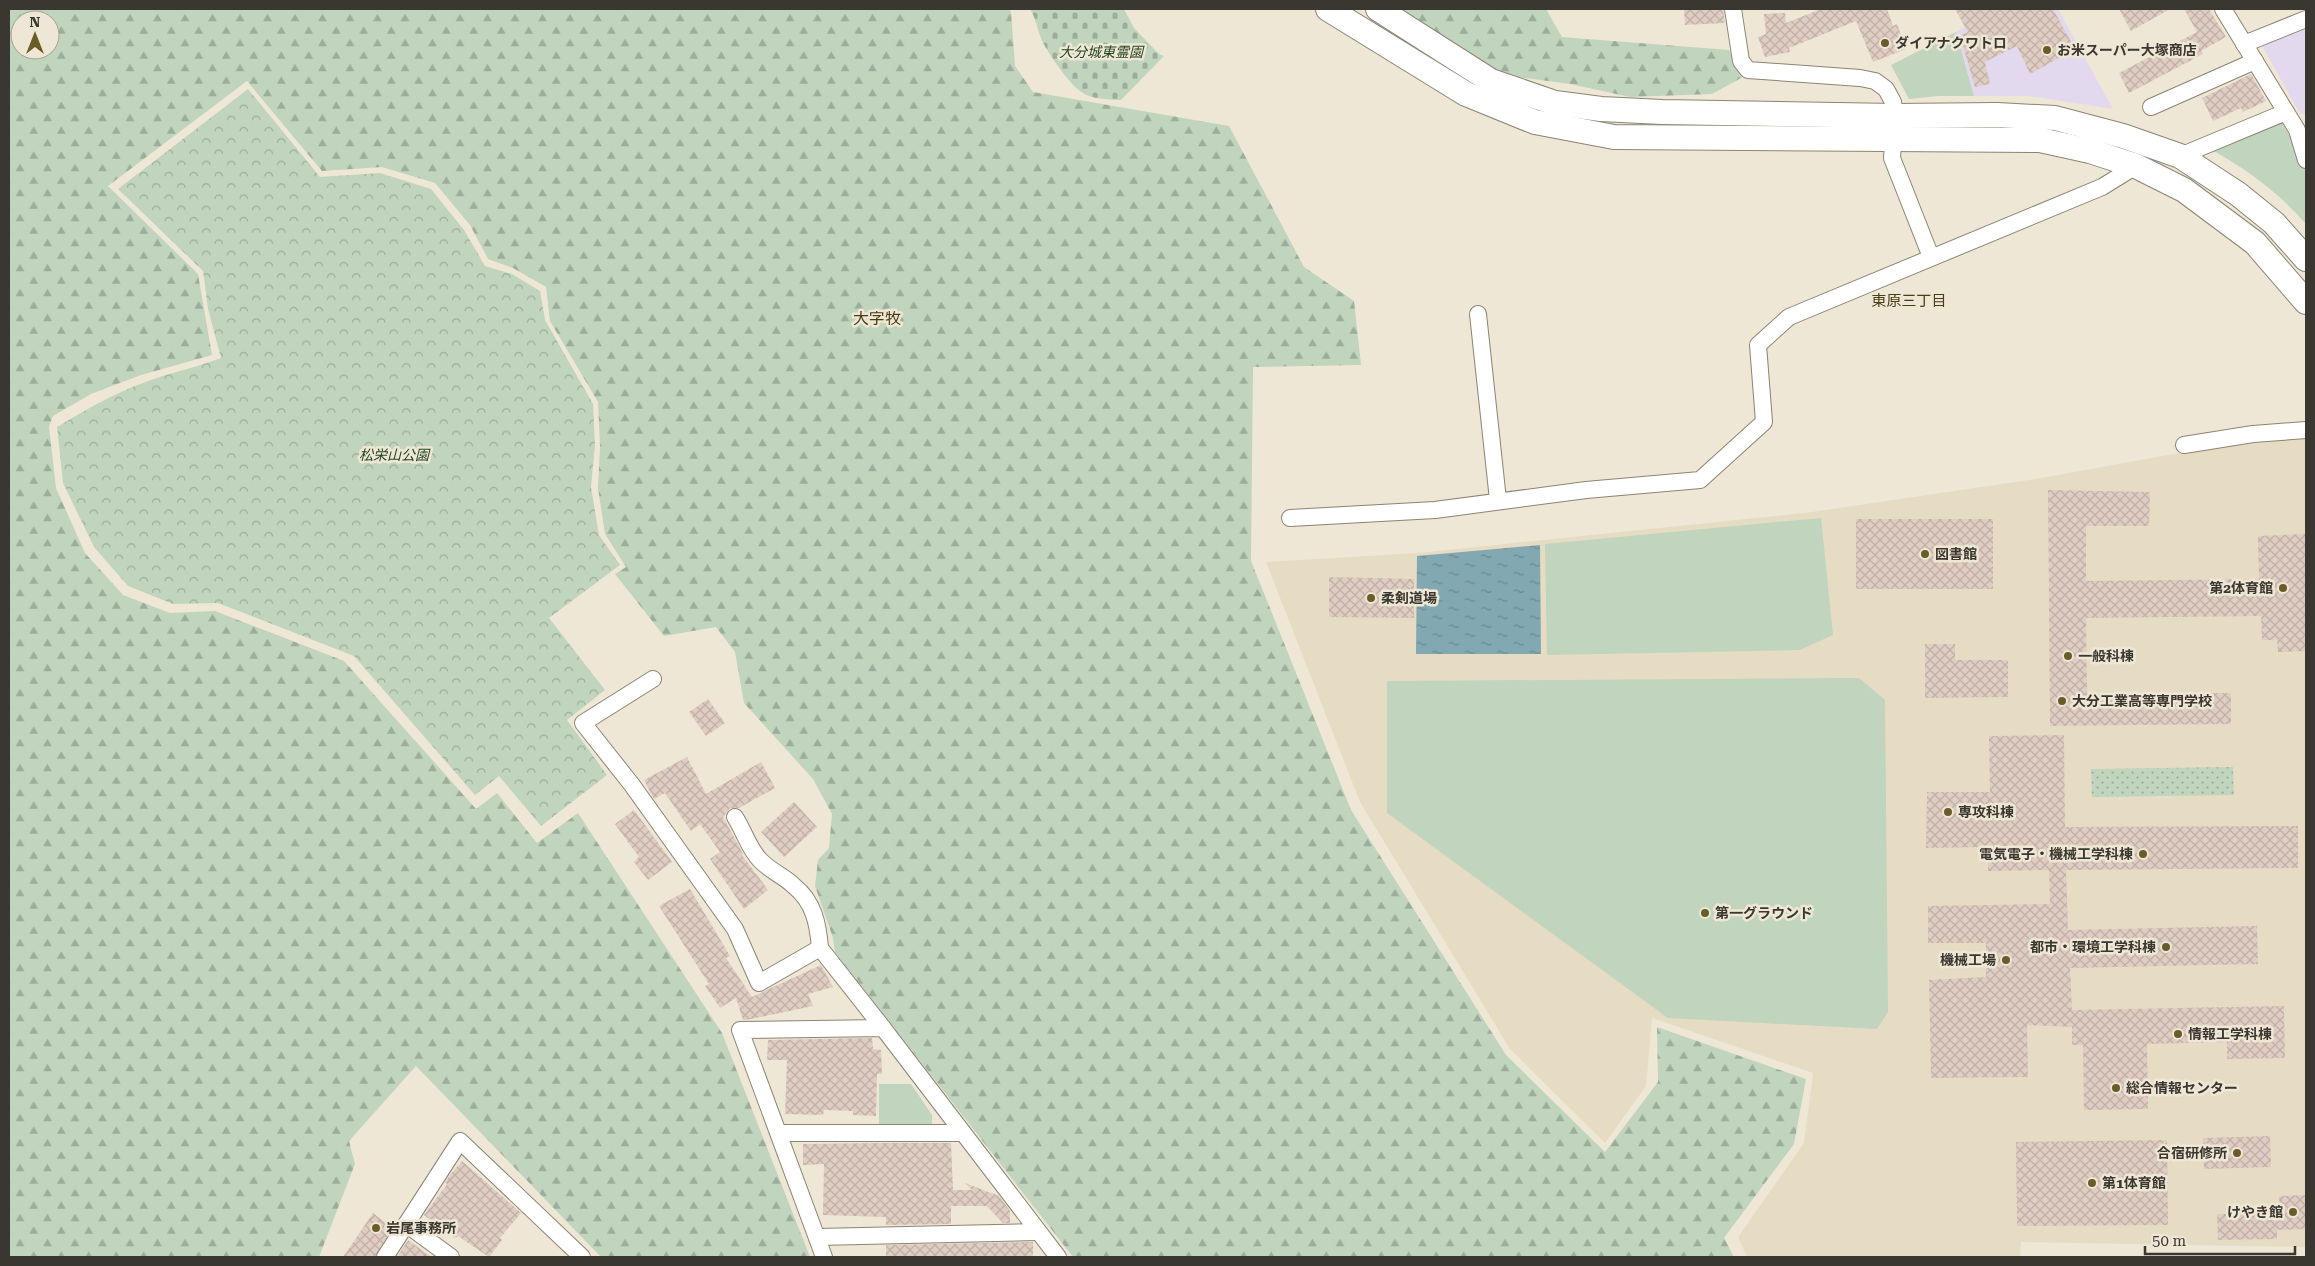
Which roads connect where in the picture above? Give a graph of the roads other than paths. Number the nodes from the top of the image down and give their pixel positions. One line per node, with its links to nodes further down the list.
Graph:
1 (1328, 9): 10 (street)
2 (1378, 9): 10 (street)
3 (1733, 9): 10 (street)
4 (2224, 9): 6 (street)
5 (2306, 19): 6 (street)
6 (2244, 44): 7 (street)
7 (2255, 61): 8 (street); 9 (street)
8 (2151, 107)
9 (2286, 112): 11 (street); 12 (street)
10 (1895, 127): 12 (street); 14 (street); 15 (street)
11 (2301, 128): 13 (street)
12 (2180, 156): 16 (street)
13 (2306, 160)
14 (2136, 166): 15 (street); 17 (street)
15 (1931, 257): 21 (street)
16 (2306, 259)
17 (2306, 302)
18 (1478, 314): 21 (street)
19 (2306, 430): 20 (street)
20 (2184, 445)
21 (1498, 500): 22 (street)
22 (1290, 518)
23 (653, 679): 25 (street)
24 (734, 817): 25 (street)
25 (820, 948): 26 (street)
26 (883, 1028): 27 (street); 28 (street)
27 (779, 1133): 28 (street); 31 (street)
28 (961, 1133): 30 (street)
29 (406, 1224): 32 (street); 33 (street); 34 (street)
30 (1037, 1232): 31 (street); 36 (street)
31 (817, 1237): 35 (street)
32 (385, 1257)
33 (451, 1257)
34 (582, 1257)
35 (824, 1257)
36 (1058, 1257)

